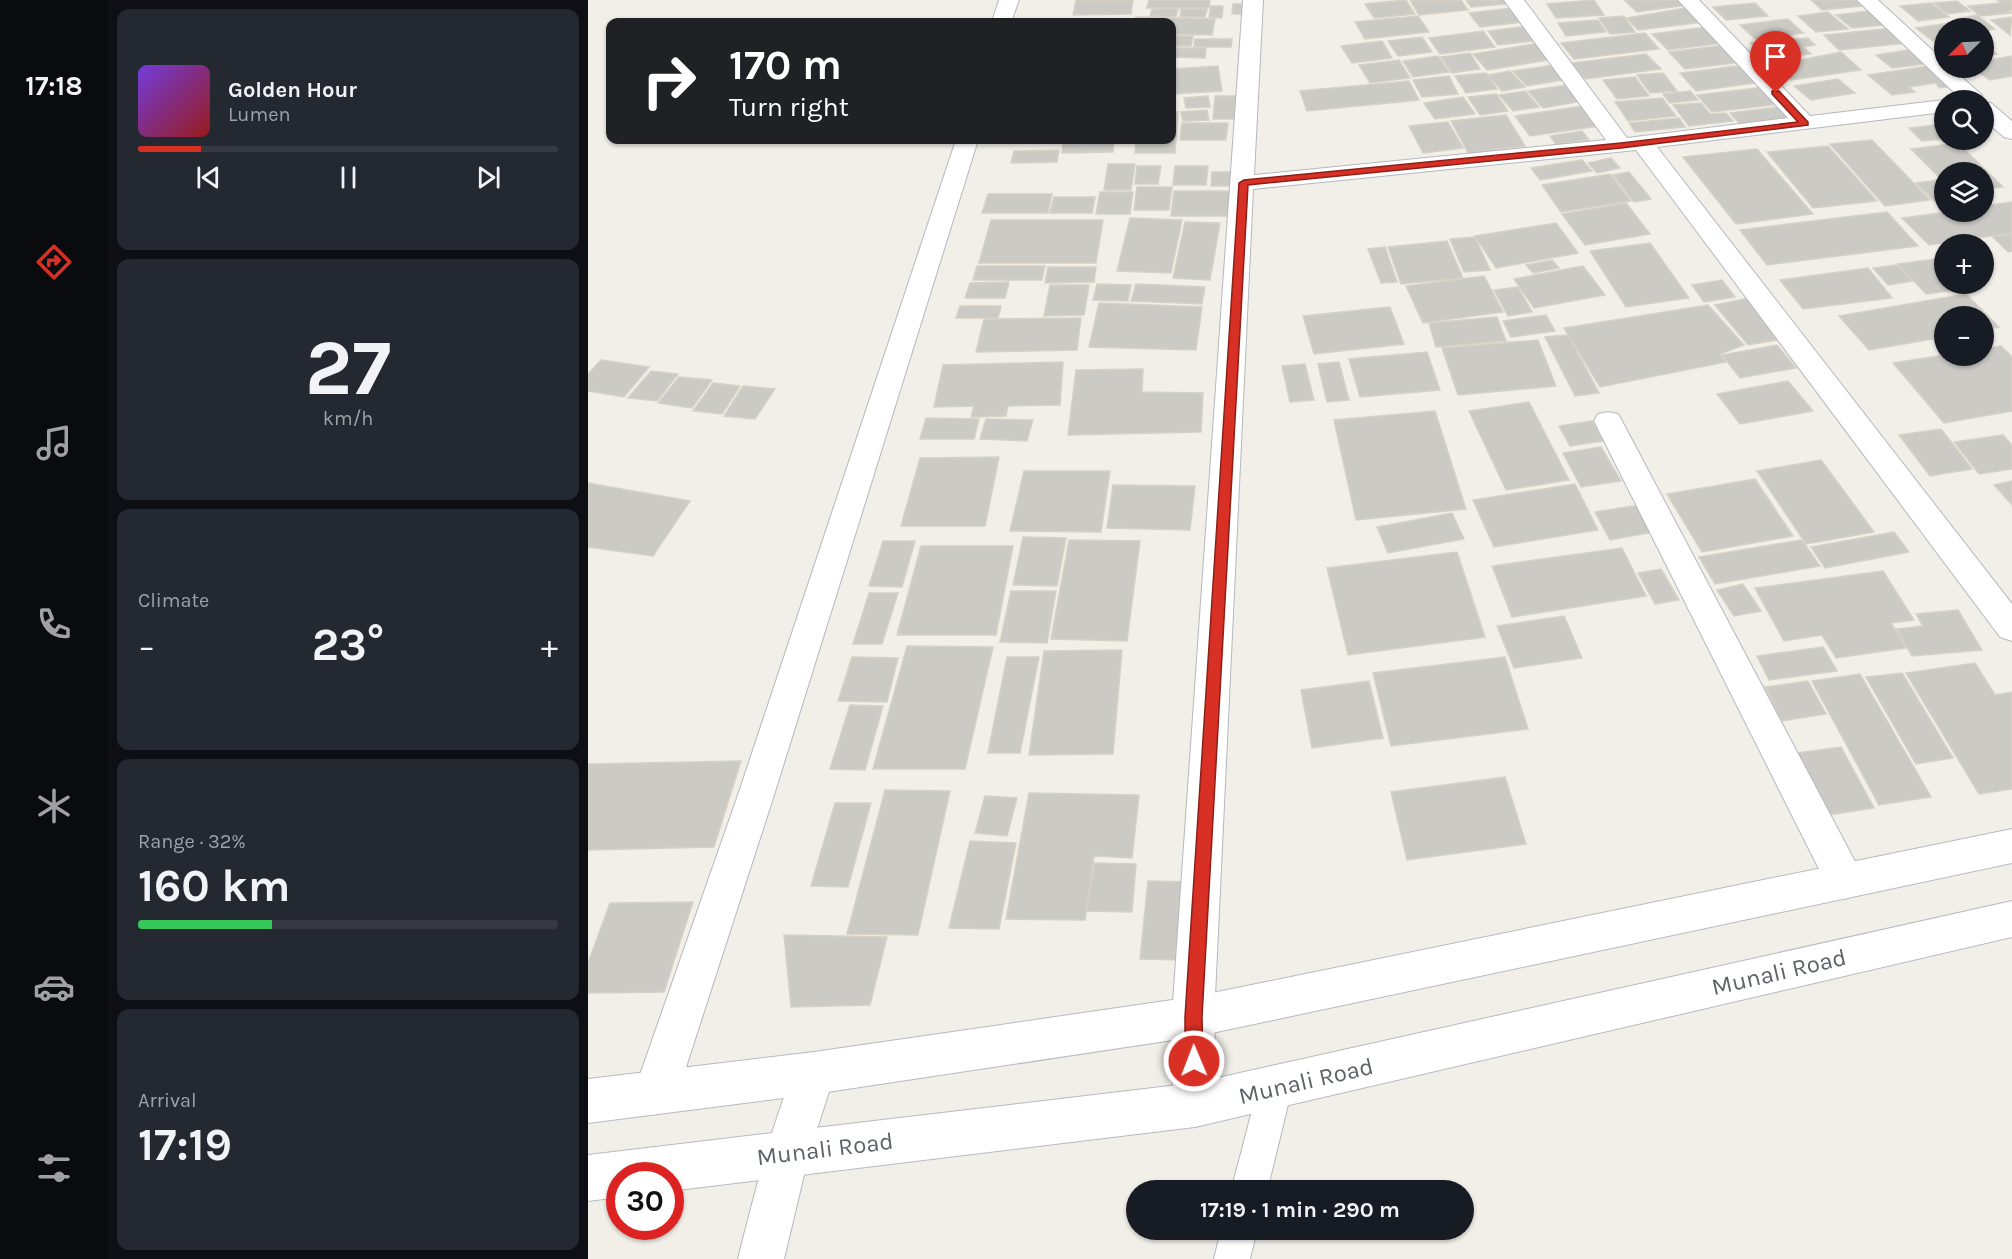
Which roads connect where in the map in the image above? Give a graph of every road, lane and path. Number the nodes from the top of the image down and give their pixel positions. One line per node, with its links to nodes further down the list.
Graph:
1 (1009, 0): 6 (street)
2 (1252, 0): 14 (street)
3 (1514, 0): 13 (street)
4 (1688, 0): 10 (street)
5 (1867, 0): 7 (street)
6 (1003, 18)
7 (1963, 90)
8 (1934, 107): 10 (street)
9 (1994, 109): 11 (street)
10 (1804, 123): 13 (street)
11 (2012, 132)
12 (966, 144): 23 (street)
13 (1632, 144): 14 (street); 16 (street)
14 (1244, 183): 20 (street)
15 (1608, 421): 18 (street)
16 (2012, 628)
17 (2012, 846): 18 (street)
18 (1845, 881): 20 (street)
19 (2012, 919): 22 (street, Munali Road)
20 (1193, 1017): 21 (street); 25 (street)
21 (814, 1073): 23 (street); 26 (street)
22 (1275, 1088): 25 (street, Munali Road); 28 (lane)
23 (656, 1092): 24 (street)
24 (589, 1101)
25 (1195, 1106): 26 (street, Munali Road)
26 (787, 1154): 27 (street, Munali Road); 30 (street)
27 (588, 1178)
28 (1252, 1180)
29 (1237, 1240): 31 (lane)
30 (761, 1259)
31 (1232, 1259)

